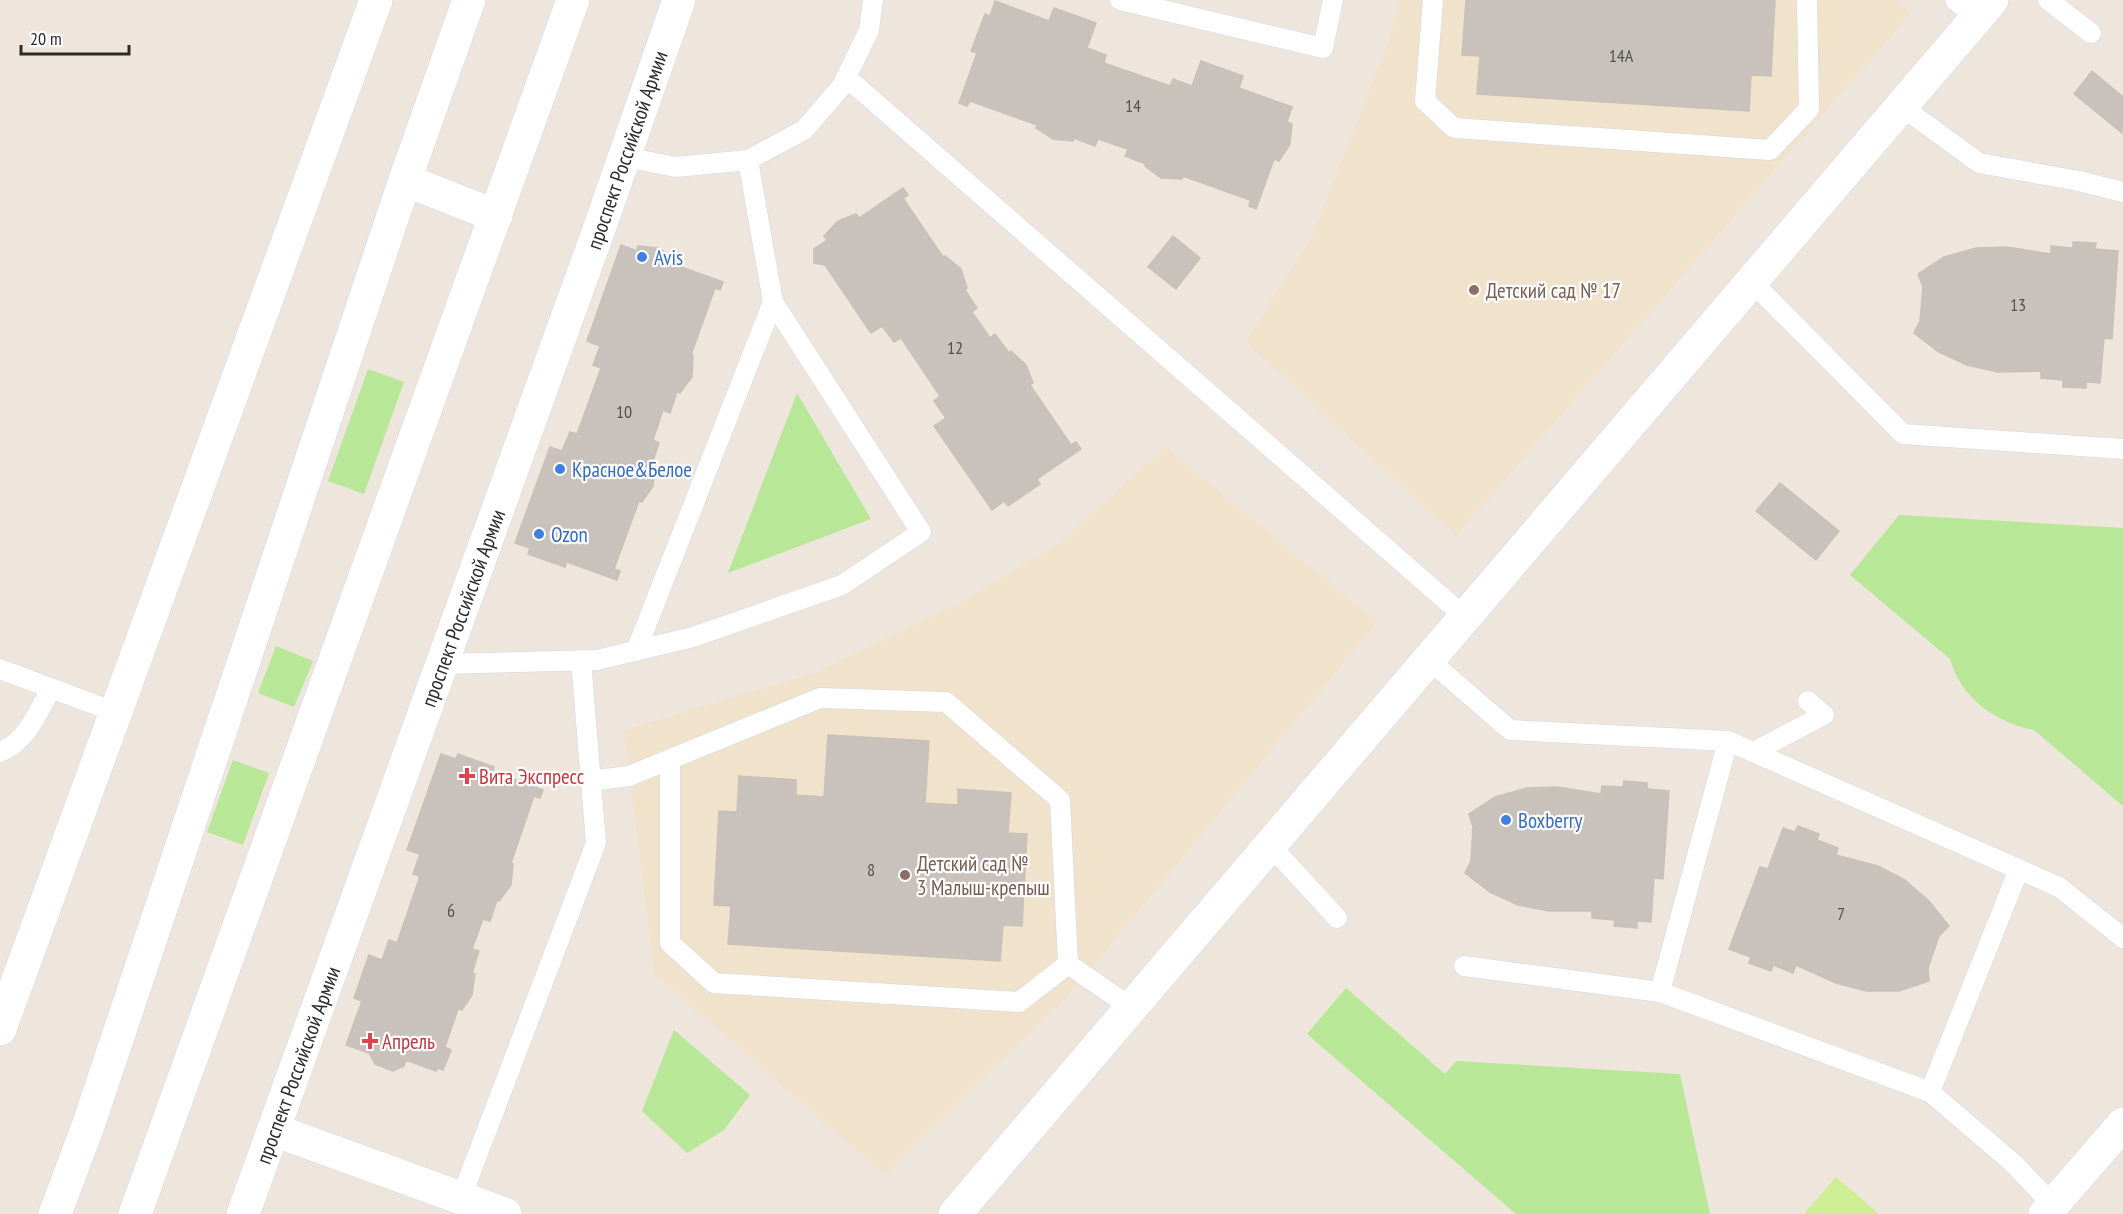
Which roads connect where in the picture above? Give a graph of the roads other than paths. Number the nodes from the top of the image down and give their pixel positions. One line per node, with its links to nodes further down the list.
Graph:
1 (376, 0): 31 (street)
2 (469, 0): 17 (street)
3 (573, 0): 19 (street)
4 (679, 0): 15 (street, проспект Российской Армии)
5 (873, 0): 13 (lane)
6 (1120, 0): 7 (lane)
7 (1333, 0)
8 (1433, 0): 9 (lane)
9 (1807, 0)
10 (2048, 0): 12 (lane)
11 (1974, 6): 14 (street)
12 (2091, 33)
13 (846, 76): 16 (lane); 23 (lane)
14 (1900, 106): 18 (lane); 20 (street)
15 (625, 157): 16 (lane); 27 (street, проспект Российской Армии)
16 (748, 160): 21 (lane)
17 (405, 180): 19 (street); 52 (street)
18 (2123, 192)
19 (496, 216): 53 (street)
20 (1752, 281): 22 (lane); 23 (street)
21 (773, 302): 24 (lane); 24 (lane)
22 (2123, 449)
23 (1465, 617): 25 (street)
24 (636, 651): 26 (lane)
25 (1428, 659): 32 (lane); 37 (street)
26 (581, 660): 27 (lane); 36 (lane)
27 (442, 664): 48 (street, проспект Российской Армии)
28 (0, 669): 29 (lane)
29 (51, 688): 31 (lane); 33 (lane)
30 (1808, 701): 34 (lane)
31 (115, 712): 45 (street)
32 (1728, 741): 34 (lane); 43 (lane)
33 (0, 752)
34 (1754, 752): 38 (lane)
35 (670, 759): 36 (lane); 41 (lane); 41 (lane)
36 (590, 781): 49 (lane)
37 (1270, 845): 39 (lane); 44 (street)
38 (2019, 869): 40 (lane); 46 (lane)
39 (1337, 918)
40 (2123, 938)
41 (1068, 964): 44 (lane)
42 (1464, 966): 43 (lane)
43 (1660, 992): 46 (lane)
44 (1132, 1008): 51 (street)
45 (0, 1029)
46 (1930, 1092): 50 (lane)
47 (2123, 1124): 50 (street)
48 (274, 1130): 49 (street); 54 (street, проспект Российской Армии)
49 (461, 1198): 55 (street)
50 (2049, 1209)
51 (962, 1212)
52 (56, 1214)
53 (135, 1214)
54 (243, 1214)
55 (505, 1214)

